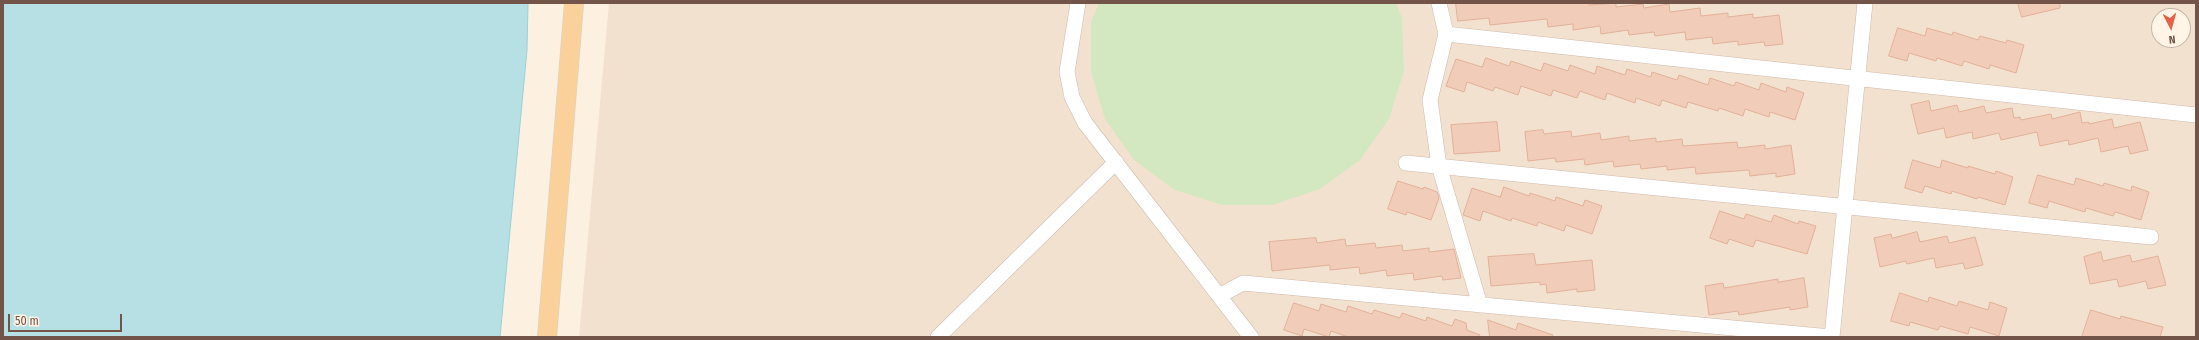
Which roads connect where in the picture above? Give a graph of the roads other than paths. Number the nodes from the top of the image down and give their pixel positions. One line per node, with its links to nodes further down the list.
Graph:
1 (574, 3): 15 (main road)
2 (1078, 3): 8 (street)
3 (1439, 3): 5 (street)
4 (1864, 3): 6 (street)
5 (1446, 34): 6 (street); 10 (street)
6 (1857, 78): 7 (street); 11 (street)
7 (2196, 115)
8 (1116, 162): 13 (street); 16 (street)
9 (1406, 163): 10 (street)
10 (1439, 166): 11 (street); 14 (street)
11 (1845, 207): 12 (street); 18 (street)
12 (2151, 237)
13 (1219, 296): 14 (street); 17 (street)
14 (1480, 305): 18 (street)
15 (547, 337)
16 (938, 337)
17 (1251, 337)
18 (1832, 337)

